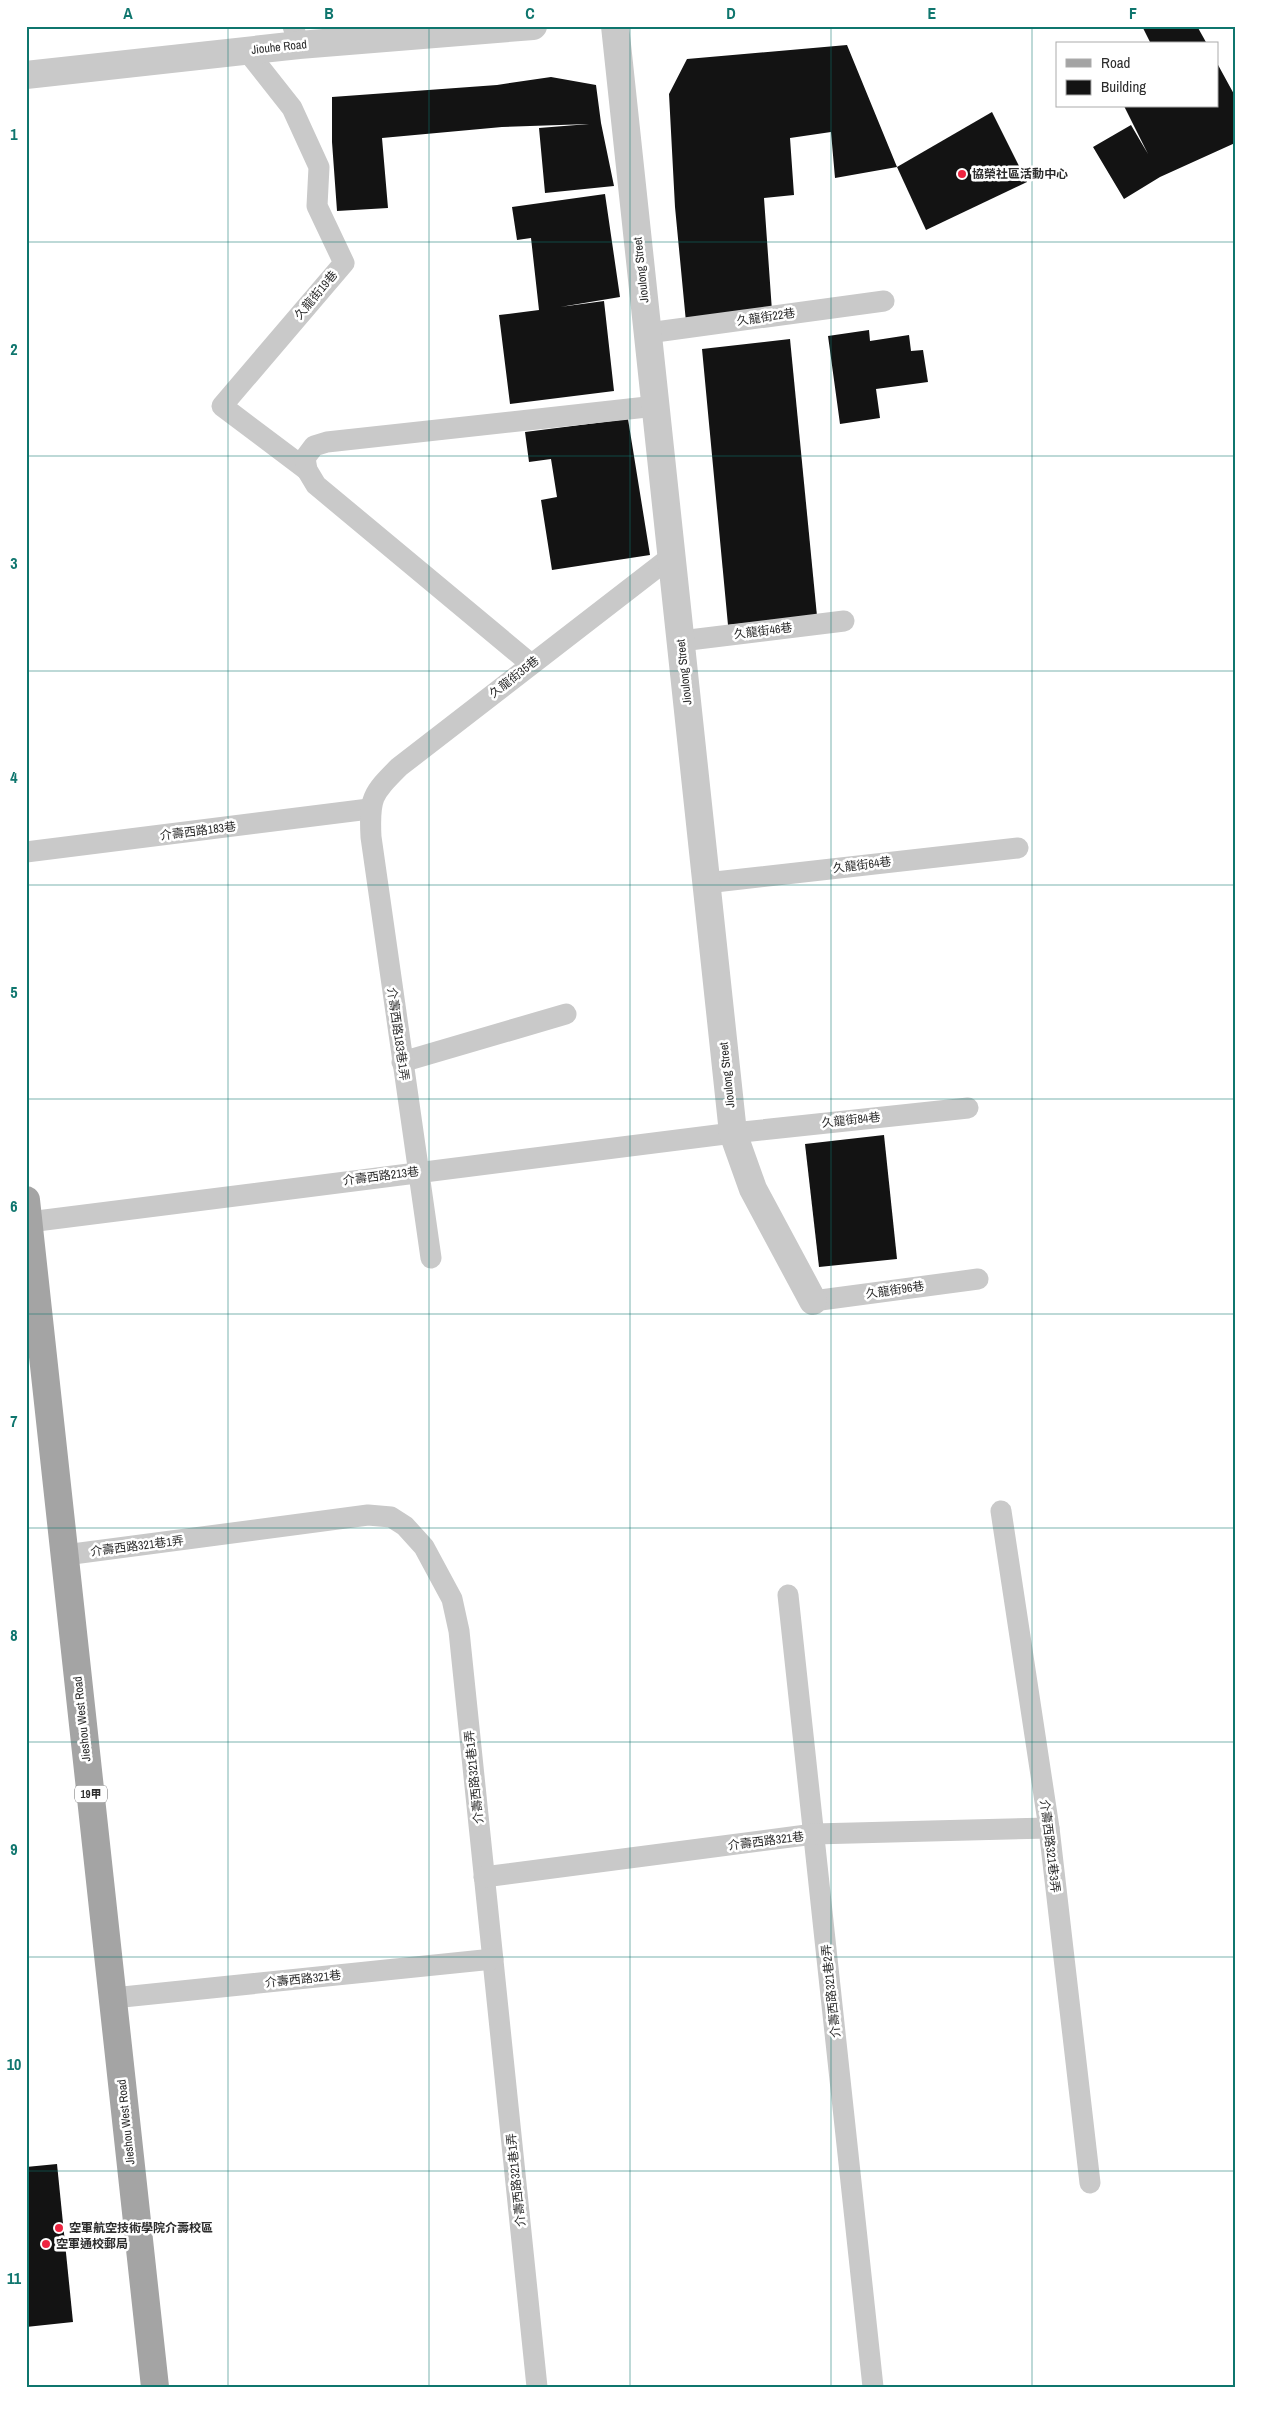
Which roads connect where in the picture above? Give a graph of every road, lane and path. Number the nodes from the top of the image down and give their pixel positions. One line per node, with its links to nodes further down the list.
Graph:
1 (532, 26): 3 (street, Jiouhe Road)
2 (615, 26): 7 (street, Jioulong Street)
3 (296, 36): 4 (street, Jiouhe Road)
4 (247, 51): 5 (street, Jiouhe Road); 9 (lane, 久龍街19巷)
5 (26, 75)
6 (884, 301): 7 (lane, 久龍街22巷)
7 (648, 333): 8 (street, Jioulong Street)
8 (656, 406): 9 (lane); 10 (street, Jioulong Street)
9 (307, 470): 13 (lane, 久龍街19巷)
10 (672, 556): 12 (street, Jioulong Street); 13 (lane, 久龍街35巷)
11 (844, 621): 12 (lane, 久龍街46巷)
12 (681, 641): 17 (street, Jioulong Street)
13 (531, 664): 14 (lane, 久龍街35巷)
14 (369, 810): 16 (lane, 介壽西路183巷); 19 (lane, 介壽西路183巷1弄)
15 (1018, 848): 17 (lane, 久龍街64巷)
16 (26, 852)
17 (706, 883): 21 (street, Jioulong Street)
18 (566, 1014): 19 (lane)
19 (402, 1062): 22 (lane, 介壽西路183巷1弄)
20 (968, 1108): 21 (lane, 久龍街84巷)
21 (733, 1133): 22 (lane, 介壽西路213巷); 26 (street, Jioulong Street)
22 (418, 1172): 23 (lane, 介壽西路213巷); 24 (lane, 介壽西路183巷1弄)
23 (27, 1211): 28 (main road, Jieshou West Road / 19甲)
24 (430, 1258)
25 (978, 1279): 26 (lane, 久龍街96巷)
26 (813, 1301)
27 (1001, 1511): 30 (lane, 介壽西路321巷3弄)
28 (65, 1555): 32 (lane, 介壽西路321巷1弄); 34 (main road, Jieshou West Road / 19甲)
29 (788, 1595): 31 (lane, 介壽西路321巷2弄)
30 (1049, 1828): 31 (lane, 介壽西路321巷); 35 (lane, 介壽西路321巷3弄)
31 (814, 1834): 32 (lane, 介壽西路321巷); 38 (lane, 介壽西路321巷2弄)
32 (484, 1877): 33 (lane, 介壽西路321巷1弄)
33 (493, 1959): 34 (lane, 介壽西路321巷); 37 (lane, 介壽西路321巷1弄)
34 (113, 1998): 36 (main road, Jieshou West Road / 19甲)
35 (1090, 2183)
36 (155, 2387)
37 (538, 2387)
38 (873, 2387)

